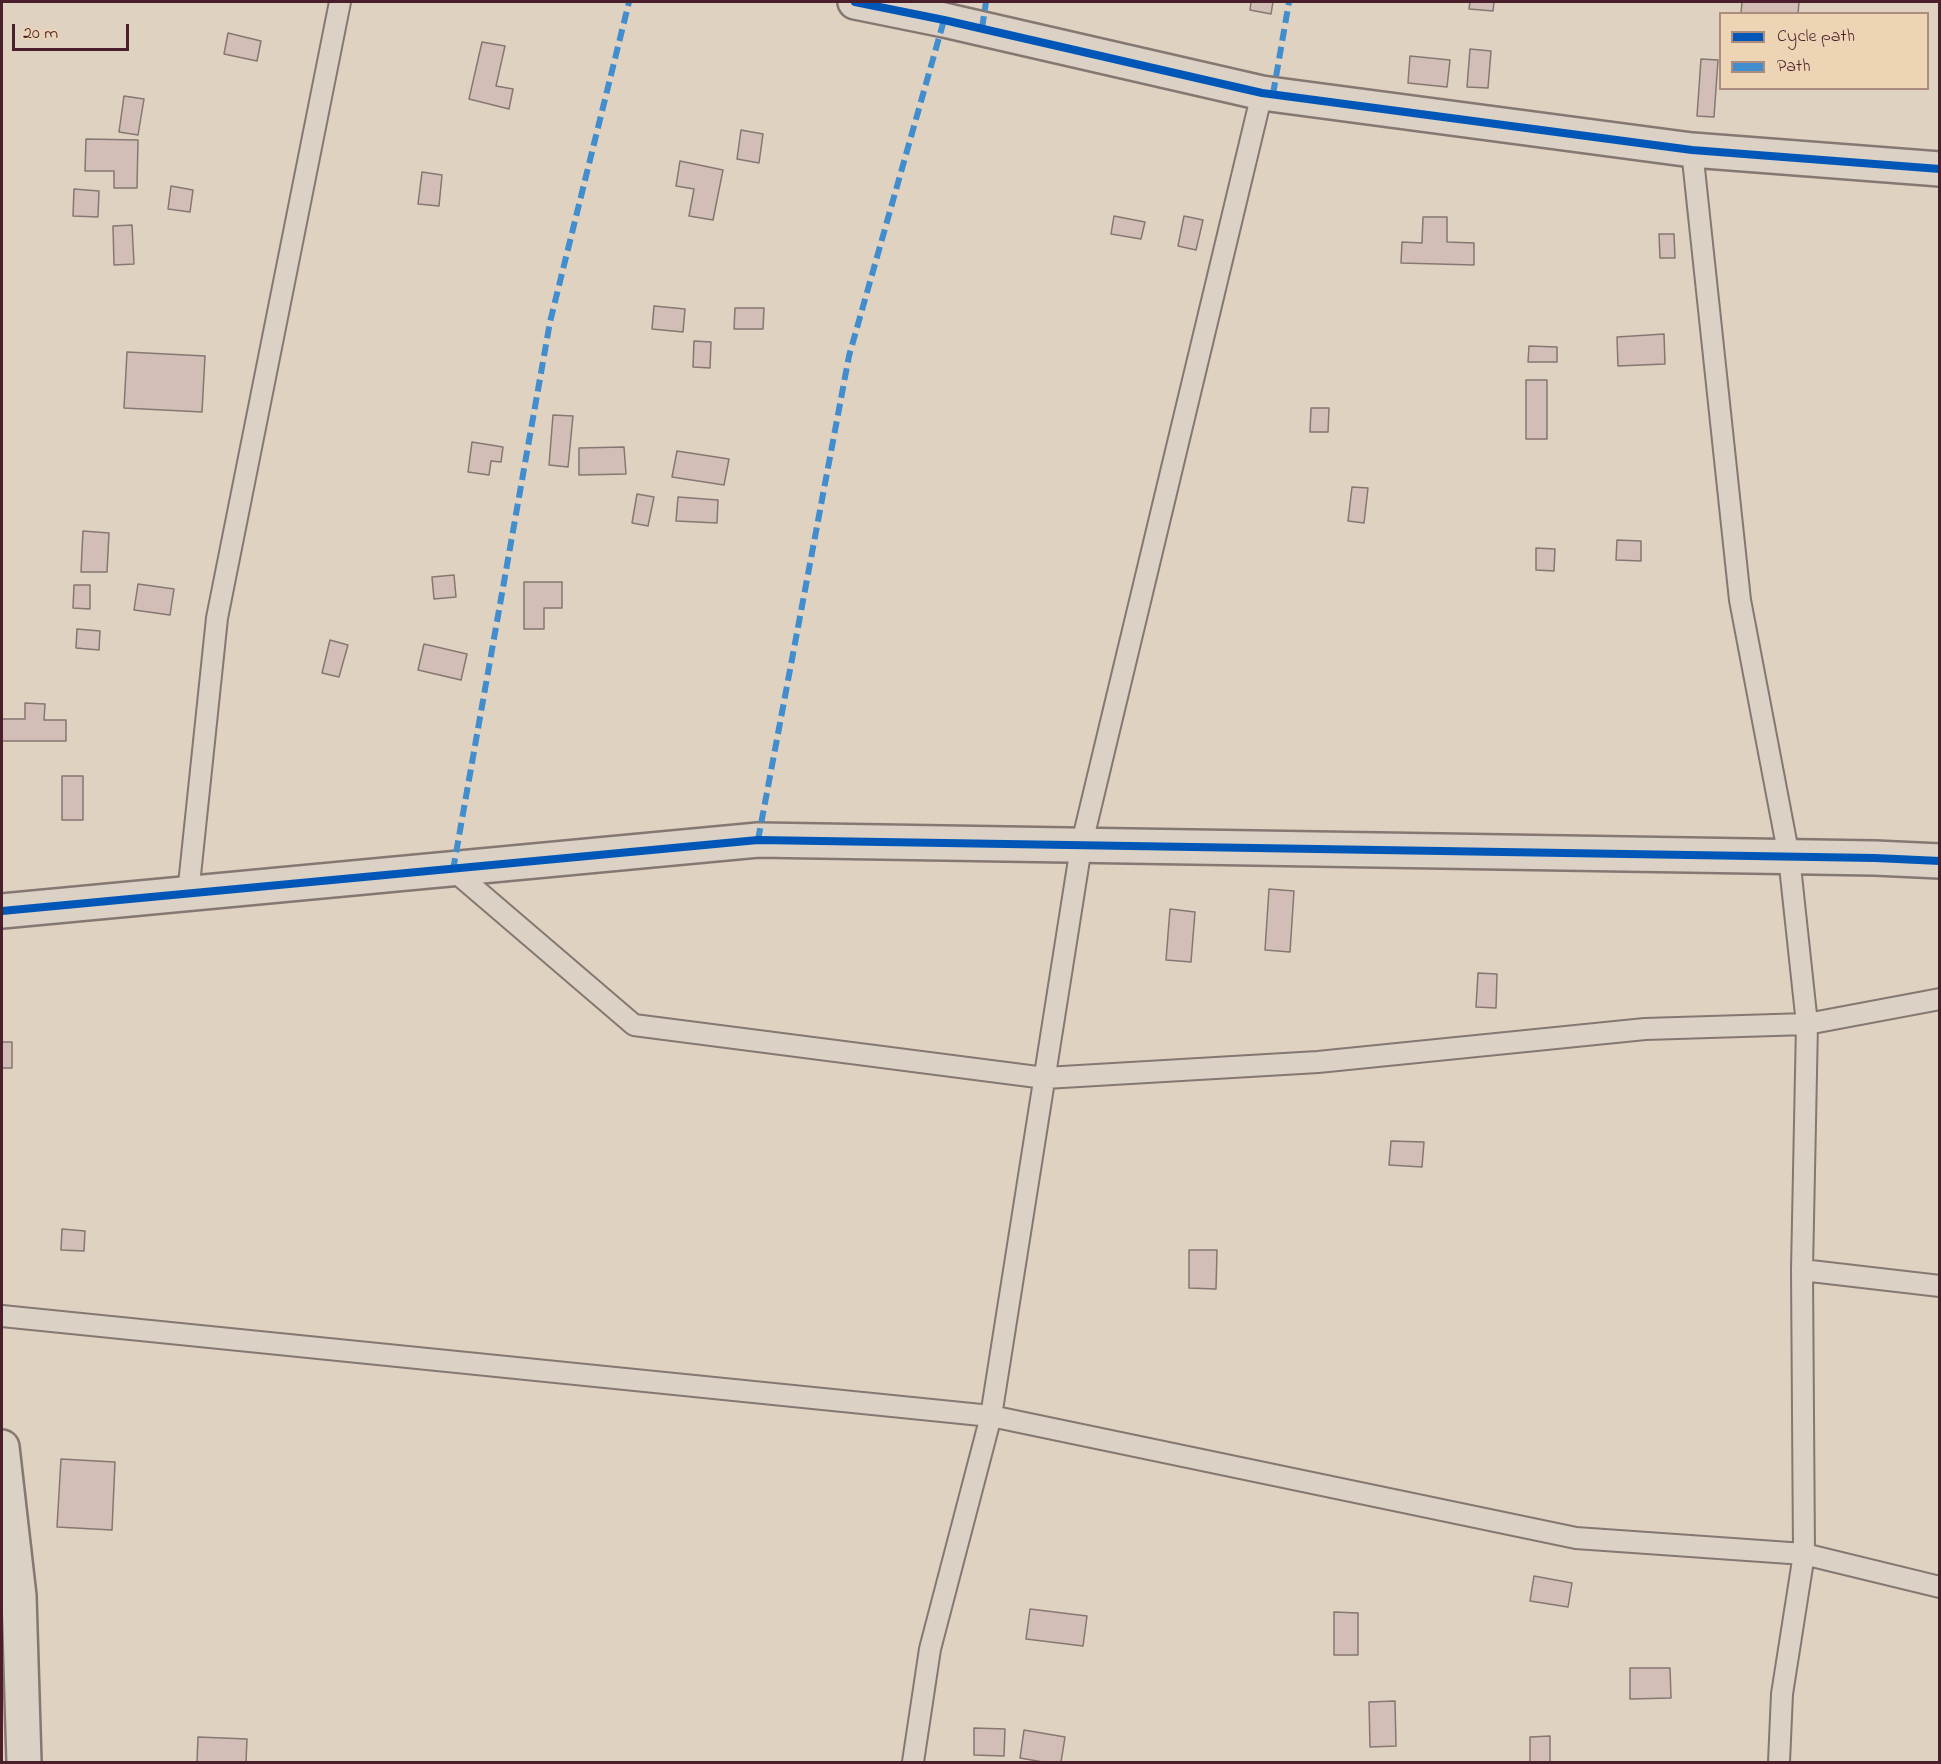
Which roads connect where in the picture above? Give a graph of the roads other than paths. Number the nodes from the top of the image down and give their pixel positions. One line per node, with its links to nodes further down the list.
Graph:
1 (339, 2): 10 (lane)
2 (855, 2): 3 (street)
3 (1262, 93): 4 (street); 6 (lane)
4 (1692, 150): 5 (street); 7 (lane)
5 (1940, 169)
6 (1081, 847): 7 (street); 9 (street); 14 (lane)
7 (1790, 857): 8 (street); 13 (lane)
8 (1940, 861)
9 (453, 870): 10 (street); 14 (lane)
10 (188, 894): 11 (street)
11 (2, 910)
12 (1940, 999): 13 (lane)
13 (1807, 1024): 14 (lane); 15 (lane)
14 (1044, 1078): 18 (lane)
15 (1802, 1270): 16 (lane); 20 (lane)
16 (1940, 1286)
17 (2, 1316): 18 (lane)
18 (991, 1416): 20 (lane); 23 (lane)
19 (2, 1447): 22 (street)
20 (1804, 1554): 21 (lane); 24 (lane)
21 (1940, 1587)
22 (24, 1762)
23 (913, 1762)
24 (1779, 1762)

